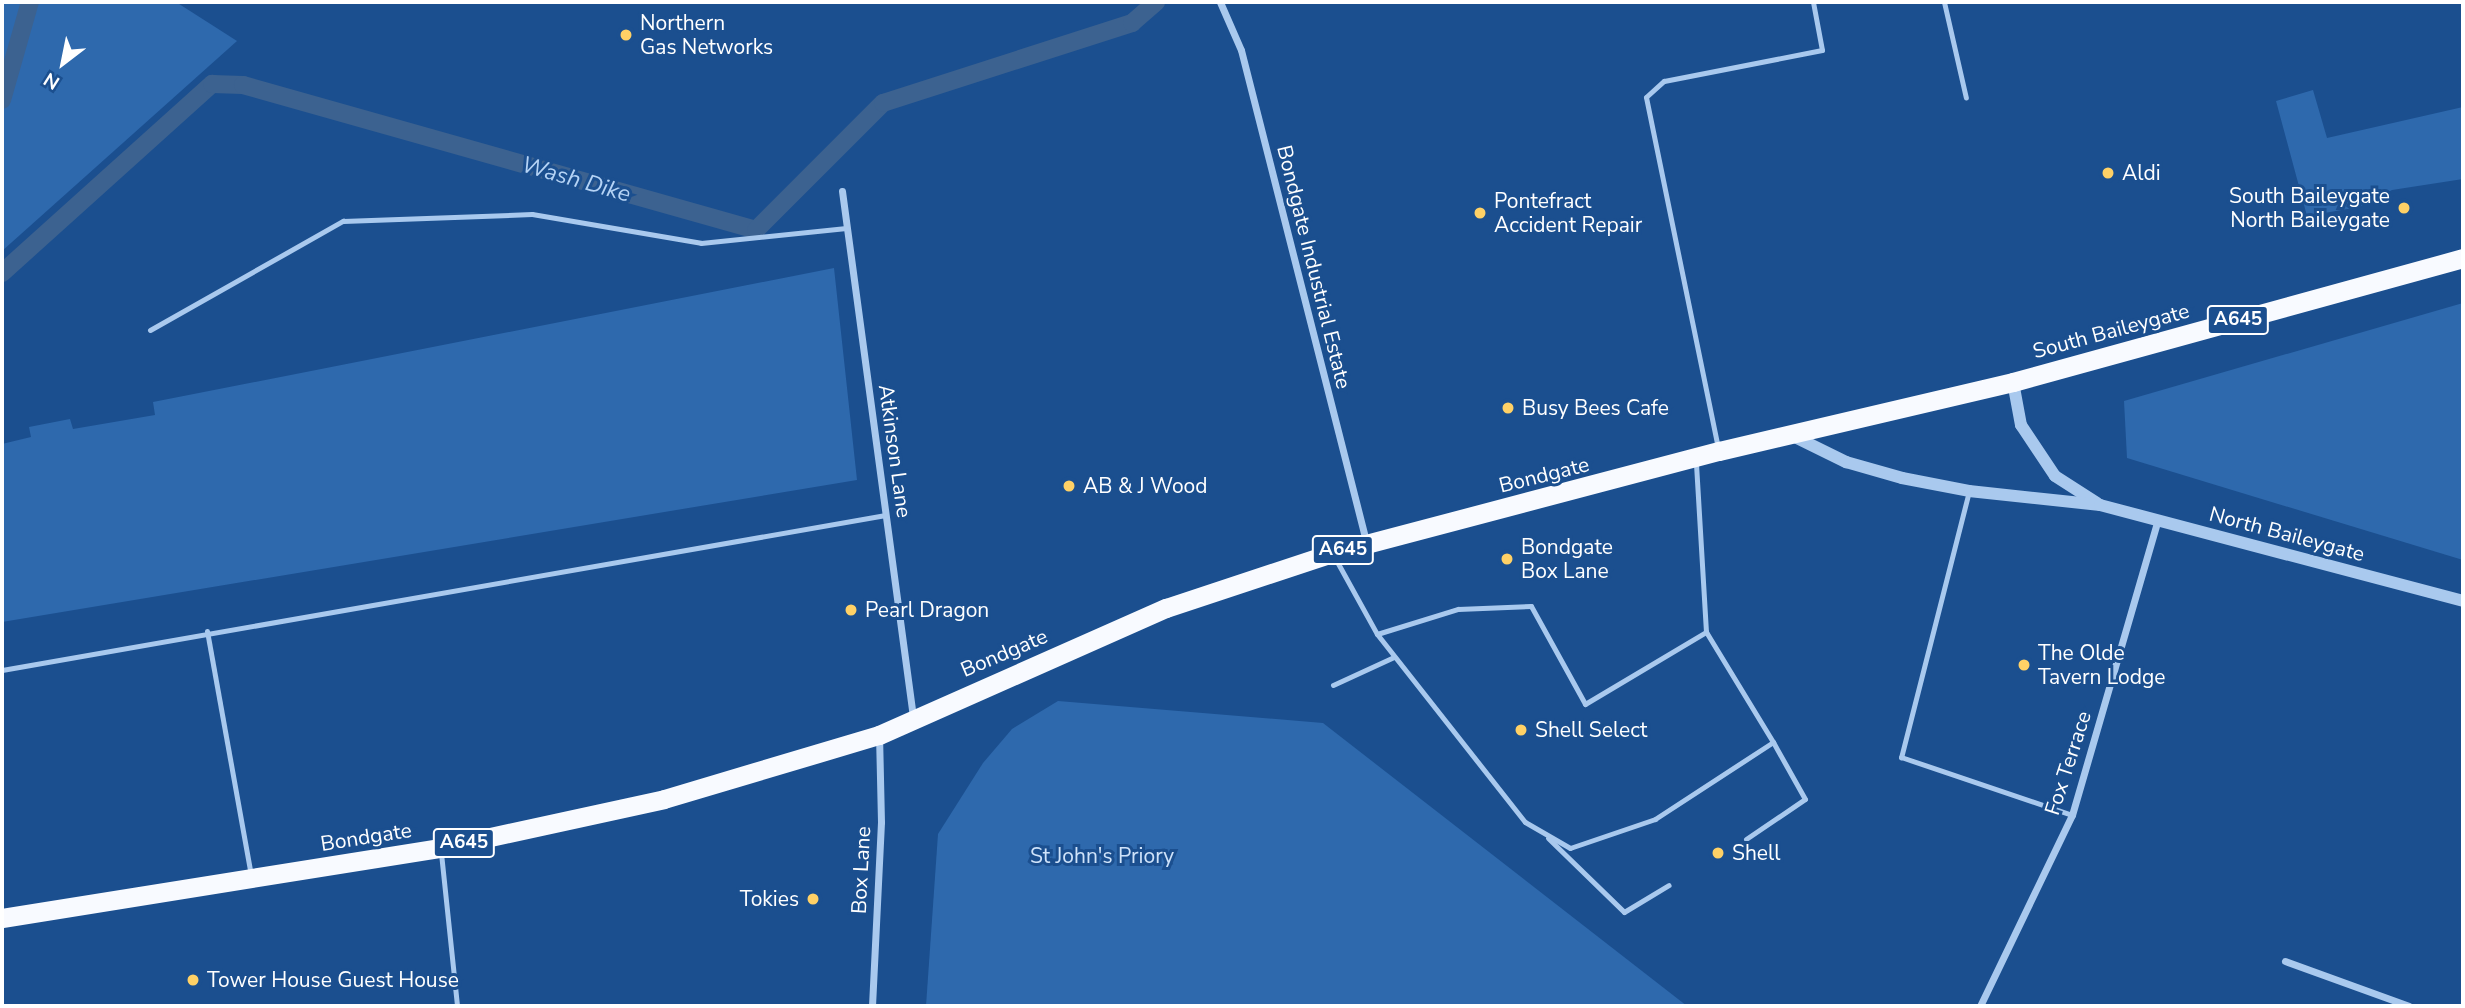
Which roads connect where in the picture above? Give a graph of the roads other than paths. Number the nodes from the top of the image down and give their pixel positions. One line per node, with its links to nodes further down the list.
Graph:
1 (1220, 2): 17 (street, Bondgate Industrial Estate)
2 (1813, 2): 11 (lane)
3 (1944, 2): 4 (lane)
4 (1966, 98)
5 (842, 191): 6 (street, Atkinson Lane)
6 (846, 228): 8 (lane); 15 (street, Atkinson Lane)
7 (2463, 258): 9 (highway, South Baileygate / A645)
8 (150, 330)
9 (2013, 382): 10 (highway, Bondgate / A645); 14 (street, North Baileygate)
10 (1789, 434): 11 (highway, Bondgate / A645); 13 (street, North Baileygate)
11 (1719, 451): 12 (highway, Bondgate / A645)
12 (1696, 460): 17 (highway, Bondgate / A645); 21 (lane)
13 (1969, 491): 14 (street, North Baileygate); 29 (lane)
14 (2100, 505): 16 (street, North Baileygate)
15 (886, 515): 20 (lane); 26 (street, Atkinson Lane)
16 (2158, 519): 19 (street, North Baileygate); 29 (street, Fox Terrace)
17 (1366, 544): 18 (highway, Bondgate / A645)
18 (1332, 553): 22 (lane); 26 (highway, Bondgate / A645)
19 (2463, 601)
20 (207, 631): 24 (lane); 33 (lane)
21 (1706, 632): 22 (lane); 28 (lane)
22 (1377, 634): 23 (lane)
23 (1394, 657): 25 (lane); 30 (lane)
24 (2, 670)
25 (1333, 685)
26 (913, 717): 27 (highway, Bondgate / A645)
27 (879, 734): 32 (highway, Bondgate / A645); 38 (street, Box Lane)
28 (1773, 742): 30 (lane); 31 (lane)
29 (2072, 815): 39 (street, Fox Terrace)
30 (1541, 831): 34 (lane)
31 (1746, 839)
32 (440, 848): 33 (highway, Bondgate / A645); 37 (lane)
33 (251, 879): 35 (highway, Bondgate / A645)
34 (1669, 885)
35 (2, 918)
36 (2285, 961): 40 (street)
37 (457, 1006)
38 (872, 1006)
39 (1980, 1006)
40 (2409, 1006)

